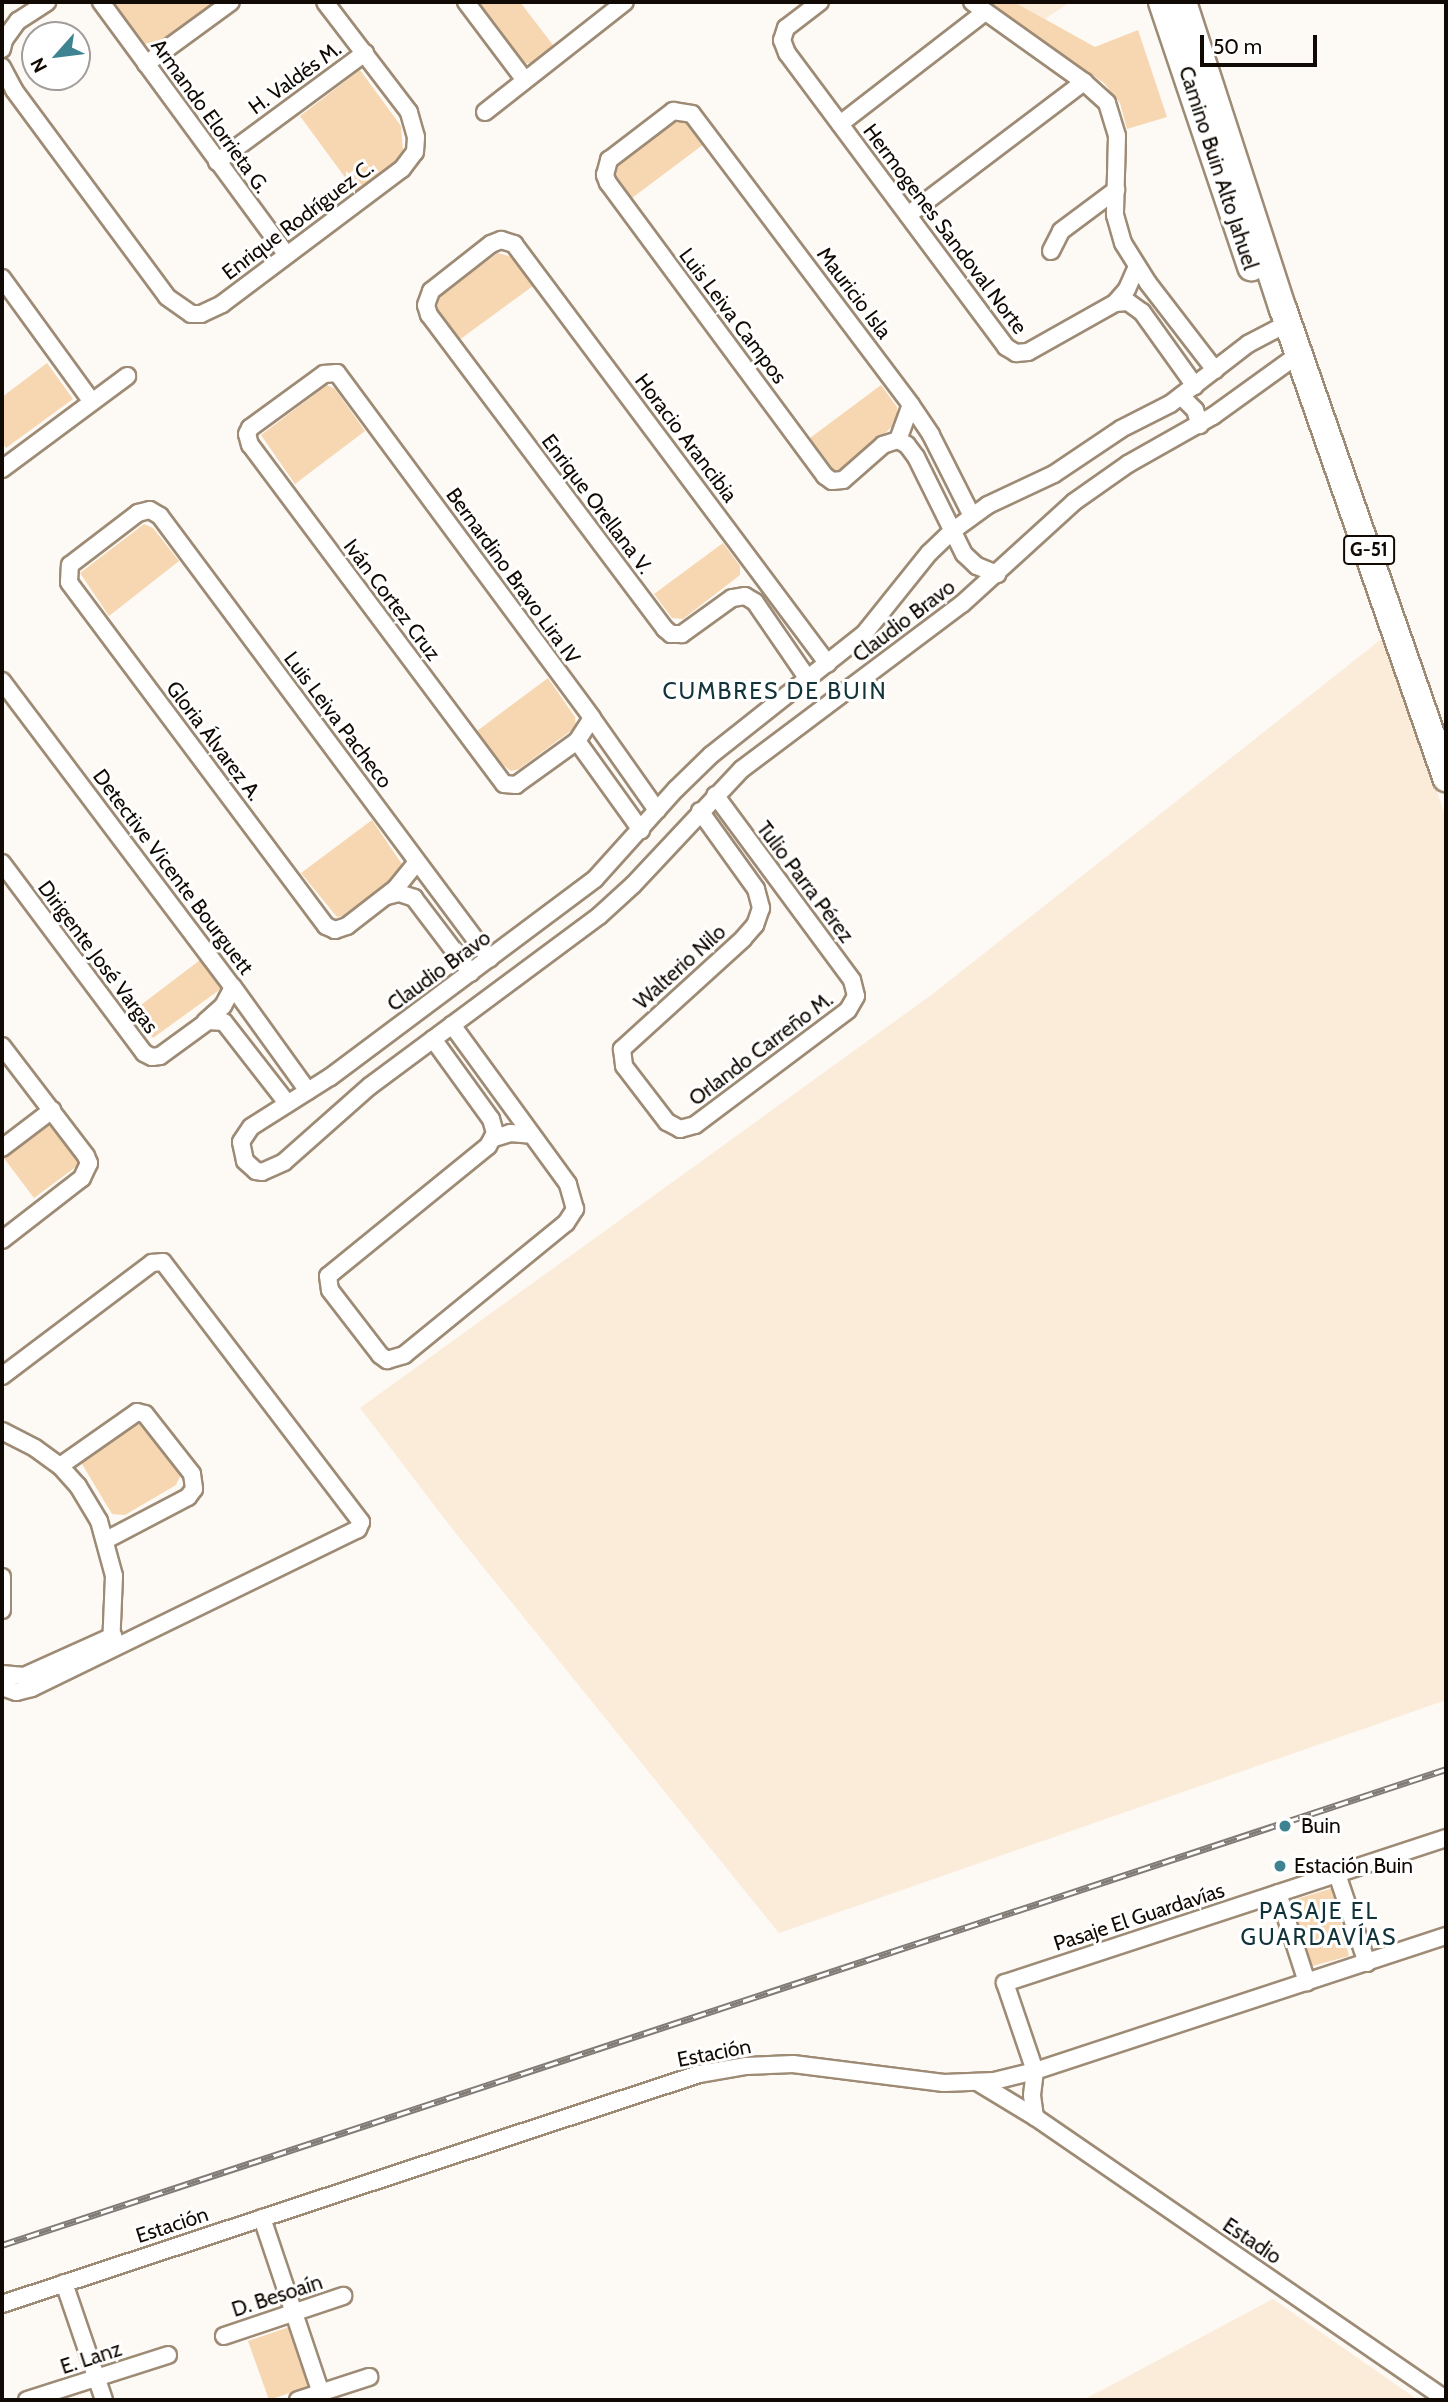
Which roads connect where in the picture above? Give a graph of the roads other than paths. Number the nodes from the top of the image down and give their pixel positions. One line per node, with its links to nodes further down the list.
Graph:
1 (47, 2): 11 (street)
2 (101, 2): 13 (street, Armando Elorrieta G.)
3 (231, 2): 13 (street)
4 (325, 2): 12 (street)
5 (466, 2): 15 (street)
6 (625, 2): 15 (street)
7 (820, 2): 18 (street, Hermogenes Sandoval Norte)
8 (1162, 2): 29 (main road, Camino Buin Alto Jahuel)
9 (1183, 2): 29 (main road, Camino Buin Alto Jahuel / G-51)
10 (979, 7): 16 (street); 18 (street)
11 (2, 49)
12 (365, 53): 19 (street, H. Valdés M.); 24 (street, Enrique Rodríguez C.)
13 (146, 64): 19 (street, Armando Elorrieta G.)
14 (2, 67): 24 (street, Enrique Rodríguez C.)
15 (524, 79): 17 (street)
16 (1084, 82): 21 (street); 22 (street)
17 (485, 113)
18 (840, 124): 22 (street, Hermogenes Sandoval Norte)
19 (217, 162): 24 (street, Armando Elorrieta G.)
20 (605, 169): 36 (street, Mauricio Isla); 39 (street, Luis Leiva Campos)
21 (1116, 190): 23 (street); 25 (street)
22 (908, 215): 27 (street, Hermogenes Sandoval Norte)
23 (1051, 251)
24 (286, 254)
25 (1137, 267): 27 (street); 31 (street)
26 (2, 278): 35 (street)
27 (1115, 303): 33 (street)
28 (426, 305): 43 (street, Horacio Arancibia); 46 (street, Enrique Orellana V.)
29 (1288, 323): 30 (main road, Camino Buin Alto Jahuel / G-51); 31 (street, Claudio Bravo)
30 (1299, 354): 37 (street, Claudio Bravo); 54 (main road, Camino Buin Alto Jahuel / G-51)
31 (1215, 370): 33 (street, Claudio Bravo)
32 (127, 376): 35 (street)
33 (1195, 386): 34 (street, Claudio Bravo)
34 (1181, 396): 37 (street); 41 (street, Claudio Bravo)
35 (92, 402): 40 (street)
36 (911, 405): 39 (street); 41 (street, Mauricio Isla)
37 (1200, 425): 45 (street, Claudio Bravo)
38 (247, 434): 50 (street, Bernardino Bravo Lira IV); 51 (street, Iván Cortez Cruz)
39 (898, 440): 42 (street)
40 (2, 469)
41 (972, 516): 42 (street, Claudio Bravo)
42 (951, 532): 45 (street, Claudio Bravo); 47 (street, Claudio Bravo)
43 (757, 569): 46 (street); 47 (street, Horacio Arancibia)
44 (67, 571): 59 (street, Luis Leiva Pacheco); 61 (street, Gloria Álvarez A.)
45 (997, 574): 53 (street, Claudio Bravo)
46 (745, 596): 48 (street)
47 (828, 664): 48 (street, Claudio Bravo)
48 (808, 679): 52 (street, Claudio Bravo)
49 (2, 681): 68 (street, Detective Vicente Bourguett)
50 (592, 718): 51 (street); 56 (street, Bernardino Bravo Lira IV)
51 (577, 741): 58 (street)
52 (711, 755): 53 (street); 56 (street, Claudio Bravo)
53 (735, 776): 55 (street, Claudio Bravo)
54 (1446, 778)
55 (715, 795): 57 (street, Claudio Bravo); 62 (street, Tulio Parra Pérez)
56 (657, 810): 58 (street, Claudio Bravo)
57 (700, 811): 63 (street); 65 (street, Claudio Bravo)
58 (641, 830): 64 (street, Claudio Bravo)
59 (417, 862): 61 (street); 66 (street, Luis Leiva Pacheco)
60 (2, 863): 70 (street, Dirigente José Vargas)
61 (387, 896): 67 (street)
62 (792, 899): 63 (street); 69 (street, Tulio Parra Pérez)
63 (761, 908): 80 (street, Walterio Nilo)
64 (551, 914): 65 (street); 66 (street, Claudio Bravo)
65 (569, 939): 71 (street, Claudio Bravo)
66 (490, 959): 67 (street, Claudio Bravo)
67 (471, 973): 74 (street, Claudio Bravo)
68 (233, 987): 70 (street, Dirigente José Vargas); 76 (street, Detective Vicente Bourguett)
69 (856, 996): 80 (street, Orlando Carreño M.)
70 (203, 1024): 77 (street, Dirigente José Vargas)
71 (452, 1025): 72 (street, Claudio Bravo); 79 (street)
72 (433, 1039): 75 (street, Claudio Bravo); 81 (street)
73 (2, 1046): 78 (street)
74 (352, 1061): 75 (street); 76 (street, Claudio Bravo)
75 (370, 1086): 77 (street, Claudio Bravo)
76 (308, 1091): 77 (street, Claudio Bravo)
77 (287, 1103)
78 (52, 1110): 83 (street); 84 (street)
79 (514, 1111): 81 (street); 82 (street)
80 (685, 1129)
81 (493, 1130): 82 (street); 82 (street)
82 (531, 1135)
83 (2, 1148)
84 (2, 1240)
85 (2, 1376): 91 (street)
86 (2, 1431): 87 (street)
87 (60, 1466): 88 (street); 88 (street)
88 (106, 1540): 91 (street)
89 (2, 1577): 90 (street)
90 (2, 1610)
91 (112, 1642): 92 (street); 93 (street)
92 (2, 1674)
93 (2, 1688)
94 (1446, 1838): 95 (street, Pasaje El Guardavías)
95 (1338, 1874): 96 (street, Pasaje El Guardavías); 98 (street)
96 (1278, 1894): 99 (street); 100 (street, Pasaje El Guardavías)
97 (1446, 1936): 98 (street, Estación)
98 (1367, 1963): 99 (street, Estación)
99 (1307, 1982): 100 (street, Estación)
100 (1035, 2071): 101 (street, Estación); 102 (street)
101 (979, 2083): 102 (street, Estadio); 103 (street, Estación)
102 (1035, 2117): 113 (street, Estadio)
103 (262, 2218): 104 (street, Estación); 107 (street)
104 (64, 2283): 106 (street, Estación); 111 (street)
105 (344, 2296): 107 (street, D. Besoaín)
106 (2, 2304)
107 (294, 2313): 108 (street, D. Besoaín); 112 (street)
108 (224, 2336)
109 (168, 2355): 111 (street, E. Lanz)
110 (369, 2377): 112 (street)
111 (96, 2378): 114 (street, E. Lanz); 115 (street)
112 (321, 2393): 116 (street)
113 (1446, 2399)
114 (27, 2400)
115 (103, 2400)
116 (298, 2400)

